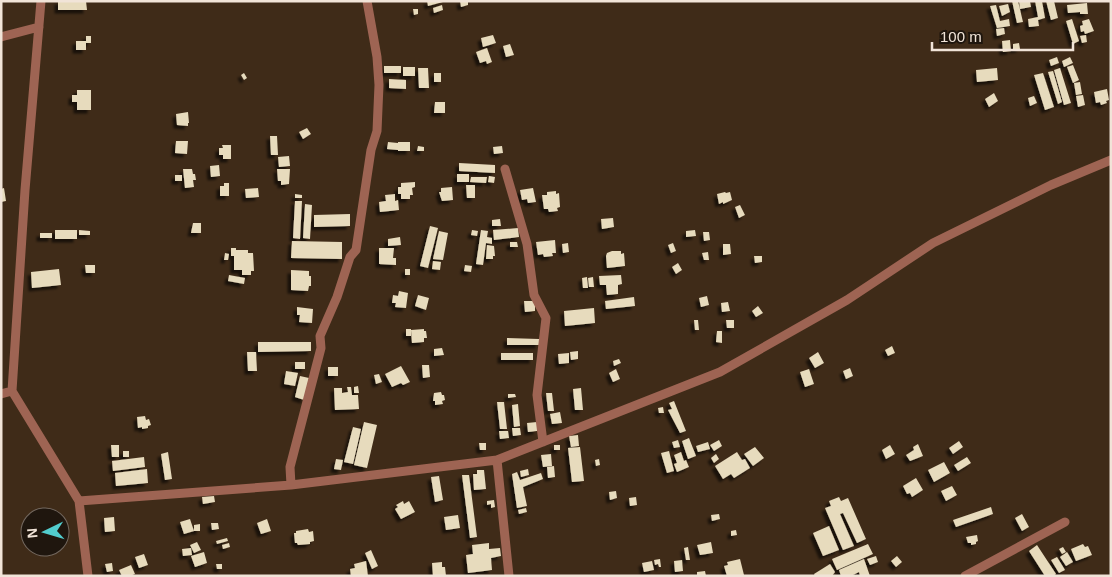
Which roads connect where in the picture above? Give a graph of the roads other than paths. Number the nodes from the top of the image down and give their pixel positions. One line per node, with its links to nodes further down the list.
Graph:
1 (42, 1): 3 (street)
2 (367, 1): 11 (street)
3 (39, 26): 4 (street); 7 (street)
4 (1, 37)
5 (1111, 160): 9 (street)
6 (505, 168): 9 (street)
7 (12, 391): 8 (street); 12 (street)
8 (1, 394)
9 (543, 442): 10 (street)
10 (497, 460): 11 (street); 15 (street)
11 (291, 485): 12 (street)
12 (79, 501): 14 (street)
13 (1065, 522): 16 (street)
14 (88, 576)
15 (509, 576)
16 (964, 576)

